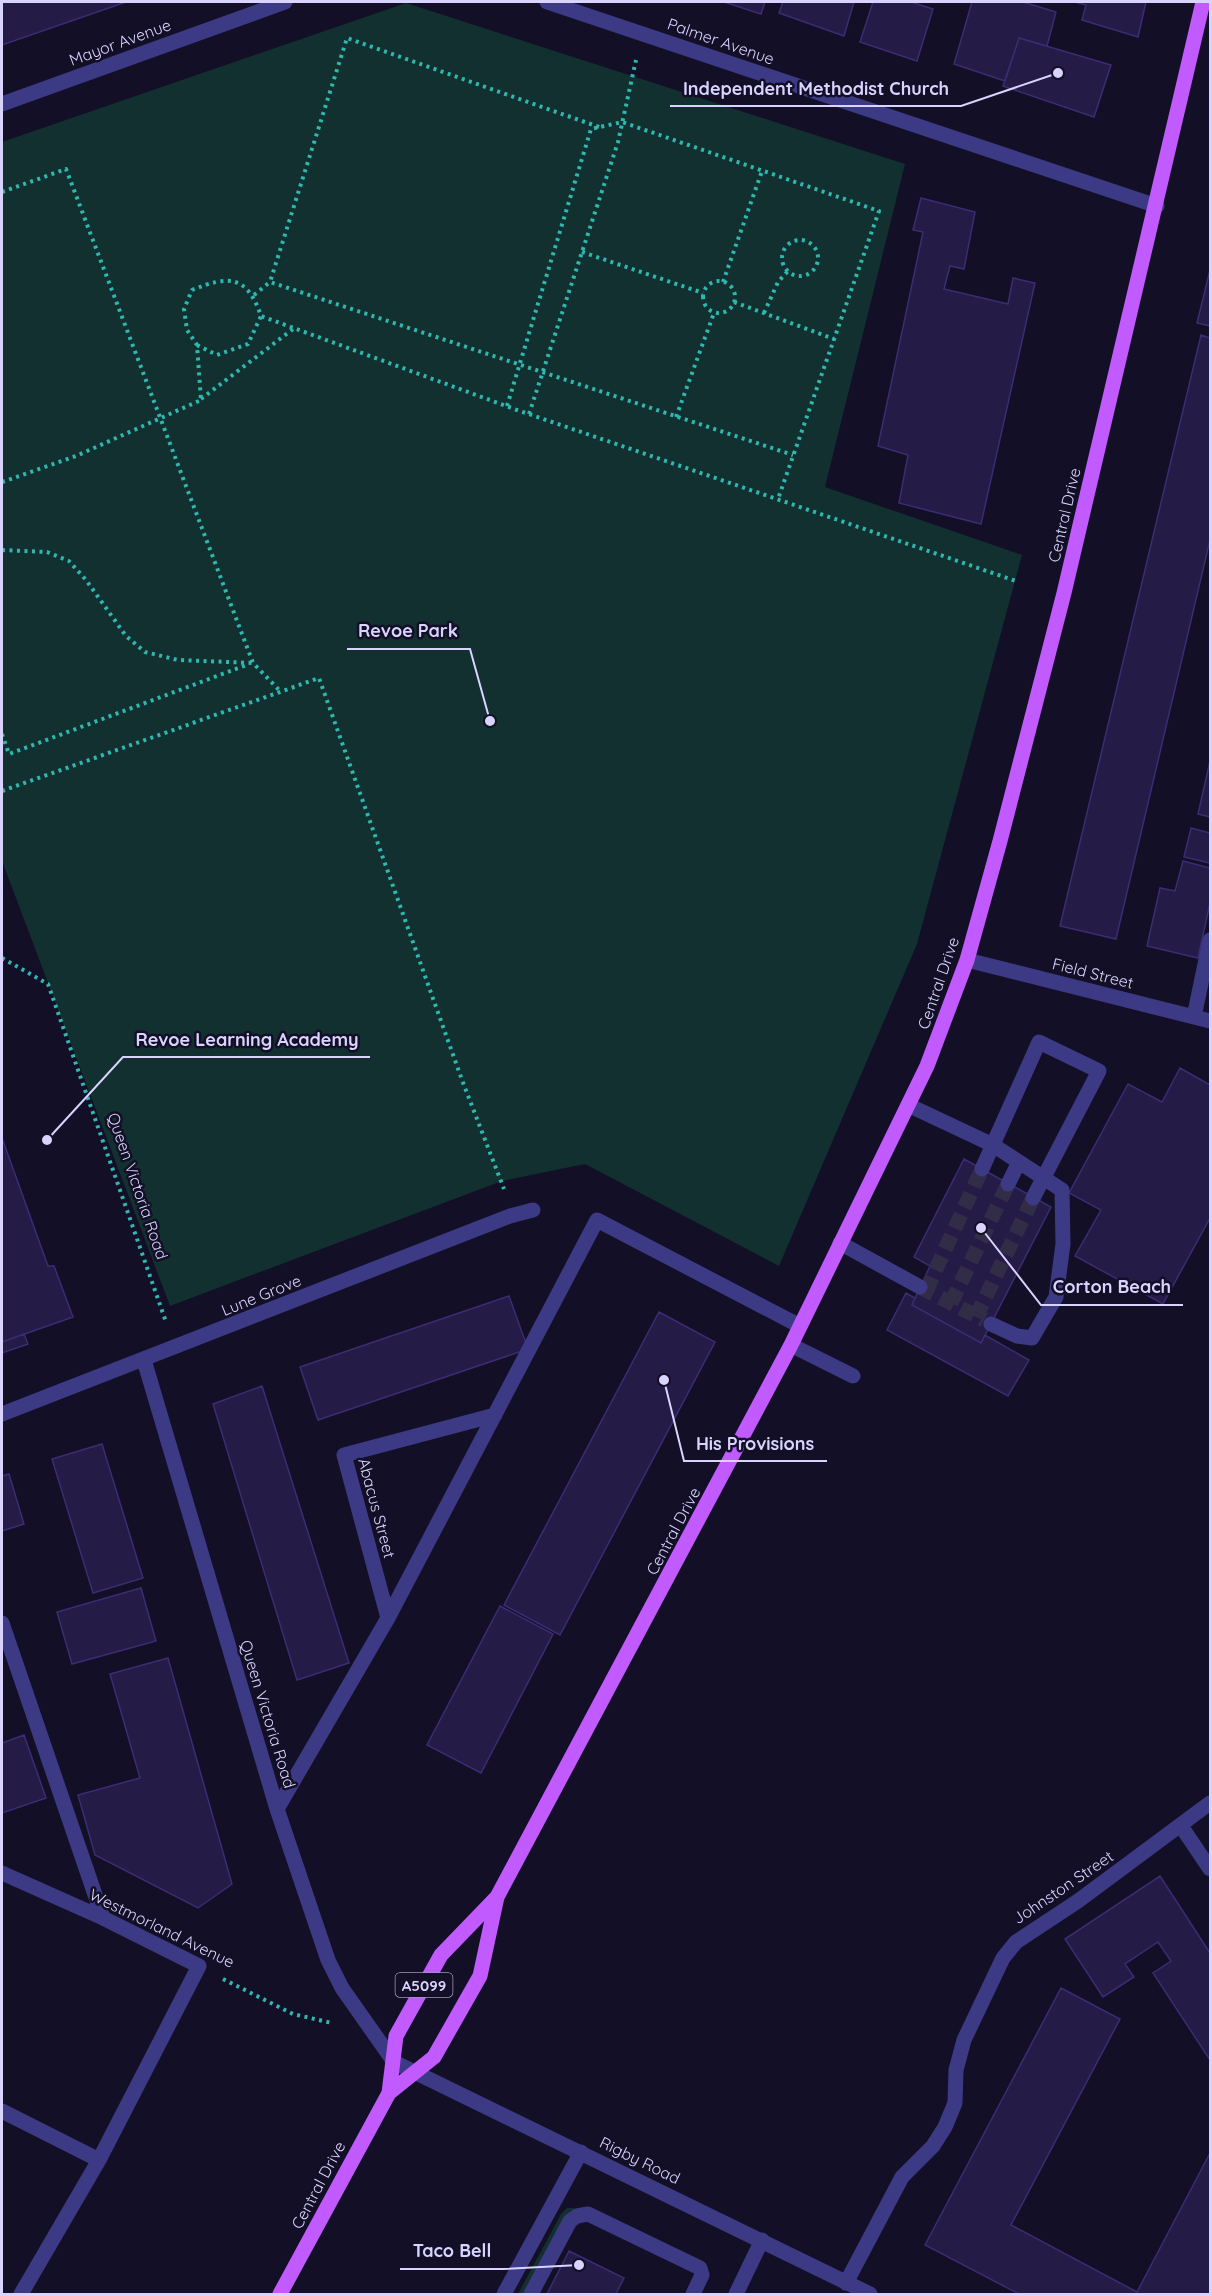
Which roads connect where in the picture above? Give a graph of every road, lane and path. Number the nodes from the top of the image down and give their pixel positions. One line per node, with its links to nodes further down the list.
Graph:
1 (285, 2): 5 (street, Mayor Avenue)
2 (552, 2): 4 (street, Palmer Avenue)
3 (1203, 2): 10 (main road, Central Drive)
4 (643, 33): 6 (path); 10 (street, Palmer Avenue)
5 (2, 104)
6 (622, 122): 7 (path); 8 (path); 11 (path)
7 (599, 127): 13 (path); 24 (path)
8 (762, 171): 14 (path); 22 (path)
9 (2, 192): 29 (path)
10 (1157, 206): 42 (main road, Central Drive)
11 (582, 252): 15 (path); 25 (path)
12 (788, 271): 12 (path); 19 (path)
13 (270, 282): 16 (path); 24 (path)
14 (723, 282): 15 (path); 17 (path)
15 (703, 293): 18 (path)
16 (254, 296): 20 (path); 23 (path)
17 (734, 302): 18 (path); 19 (path)
18 (714, 313): 30 (path)
19 (764, 313): 22 (path)
20 (261, 316): 21 (path); 23 (path)
21 (294, 329): 26 (path); 27 (path)
22 (834, 339): 31 (path)
23 (197, 345): 26 (path)
24 (520, 363): 25 (path); 27 (path)
25 (543, 373): 28 (path); 30 (path)
26 (201, 399): 29 (path)
27 (507, 406): 28 (path)
28 (530, 414): 33 (path)
29 (162, 417): 32 (path); 36 (path)
30 (676, 417): 31 (path)
31 (793, 455): 33 (path)
32 (2, 482)
33 (778, 499): 35 (path)
34 (2, 550): 36 (path)
35 (1016, 581)
36 (253, 663): 37 (path); 38 (path)
37 (281, 692): 39 (path); 53 (path)
38 (2, 734)
39 (2, 791)
40 (1210, 940): 43 (street)
41 (2, 958): 59 (path, Queen Victoria Road)
42 (967, 960): 43 (street, Field Street); 45 (main road, Central Drive)
43 (1194, 1017): 44 (street, Field Street)
44 (1210, 1021)
45 (908, 1105): 46 (street); 54 (main road, Central Drive)
46 (993, 1145): 47 (street); 48 (street); 49 (street)
47 (1019, 1162): 49 (street); 50 (street)
48 (982, 1169)
49 (1043, 1178): 51 (street); 56 (street)
50 (1008, 1184)
51 (1033, 1198)
52 (533, 1210): 53 (street, Lune Grove)
53 (510, 1216): 59 (street, Lune Grove)
54 (840, 1244): 55 (street); 57 (main road, Central Drive)
55 (920, 1287)
56 (991, 1324)
57 (800, 1326): 58 (main road, Central Drive); 63 (street, Abacus Street)
58 (791, 1345): 61 (street); 71 (main road, Central Drive)
59 (175, 1348): 60 (street, Lune Grove)
60 (144, 1360): 62 (street, Lune Grove); 67 (street, Queen Victoria Road)
61 (853, 1376)
62 (2, 1414)
63 (495, 1414): 64 (street, Abacus Street); 64 (street, Abacus Street)
64 (388, 1618): 67 (street, Abacus Street)
65 (2, 1623): 72 (street)
66 (1210, 1803): 68 (street, Johnston Street)
67 (277, 1809): 75 (street, Queen Victoria Road)
68 (1181, 1826): 69 (street); 82 (street, Johnston Street)
69 (1210, 1869)
70 (2, 1873): 72 (street, Westmorland Avenue)
71 (497, 1897): 75 (main road, Central Drive / A5099); 76 (main road, Central Drive)
72 (104, 1918): 73 (street, Westmorland Avenue)
73 (199, 1966): 74 (path, Westmorland Avenue); 80 (street)
74 (306, 2017)
75 (394, 2062): 76 (street, Rigby Road); 77 (main road, Central Drive / A5099)
76 (417, 2072): 77 (main road, Central Drive); 79 (street, Rigby Road)
77 (389, 2093): 84 (main road, Central Drive / A5099)
78 (2, 2111): 80 (street)
79 (581, 2152): 81 (street, Rigby Road); 85 (street)
80 (99, 2160): 83 (street)
81 (762, 2240): 82 (street, Rigby Road); 88 (street)
82 (846, 2283): 89 (street, Rigby Road)
83 (21, 2295)
84 (280, 2295)
85 (504, 2295)
86 (531, 2295): 87 (street)
87 (693, 2295)
88 (736, 2295)
89 (870, 2295)

